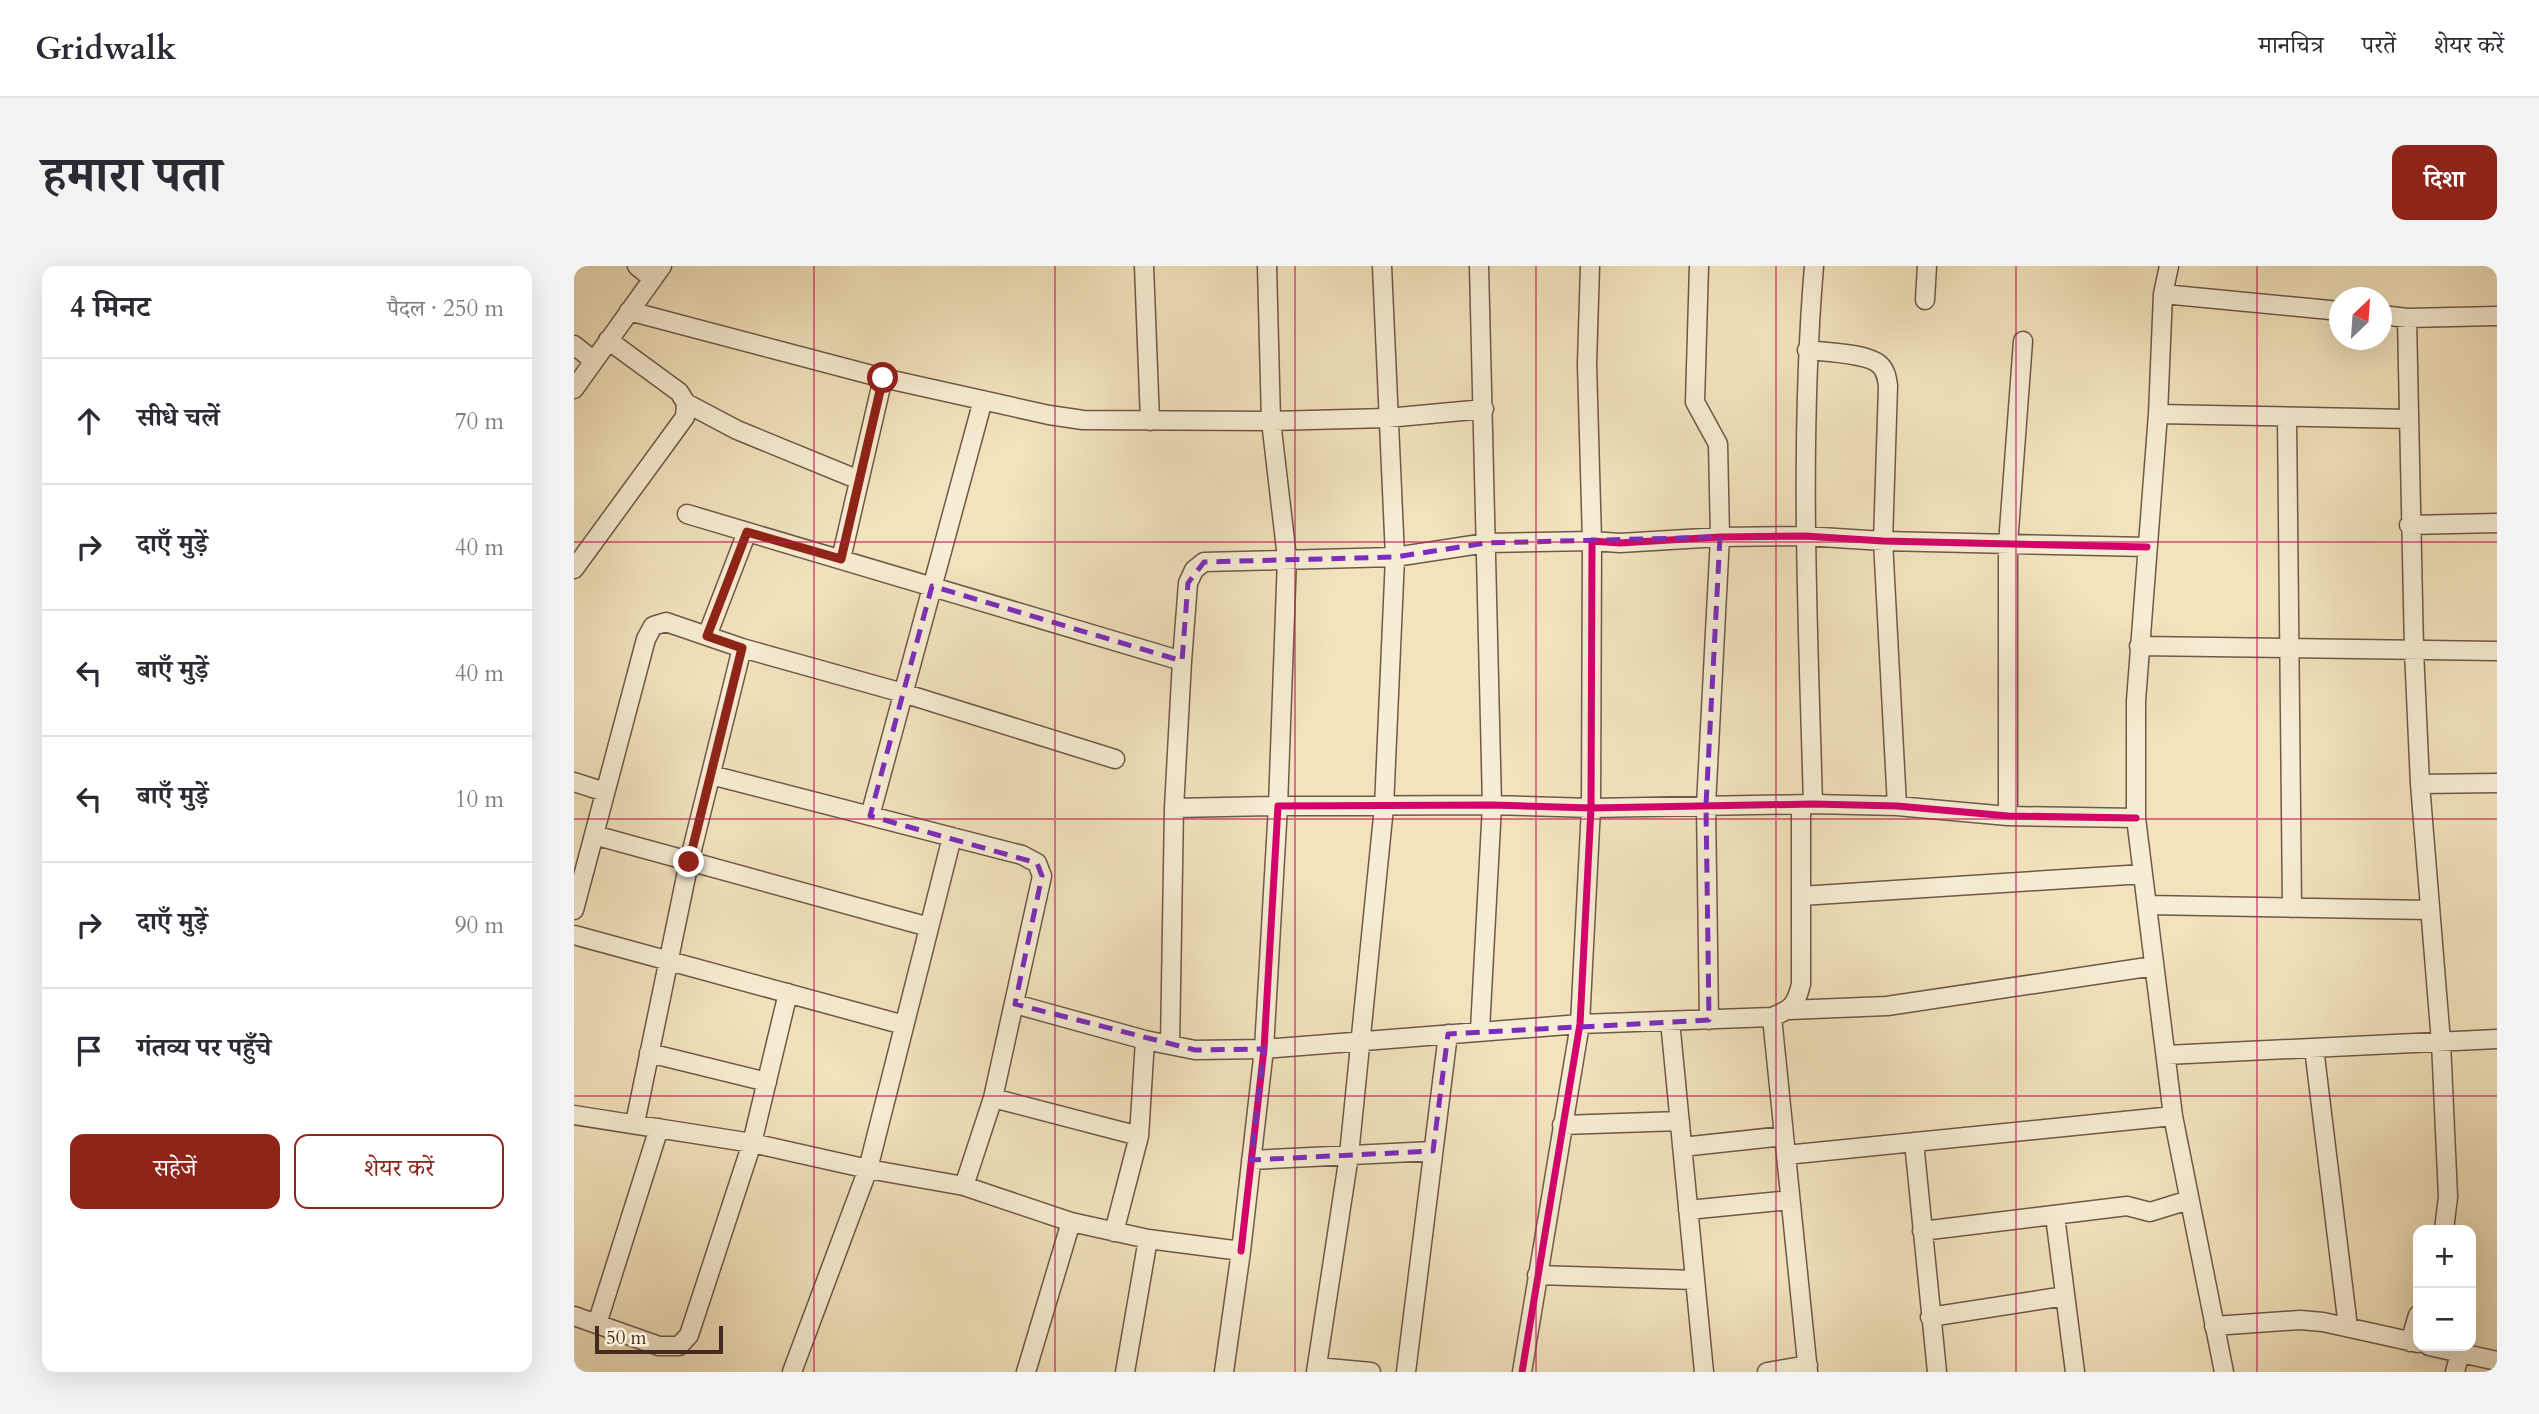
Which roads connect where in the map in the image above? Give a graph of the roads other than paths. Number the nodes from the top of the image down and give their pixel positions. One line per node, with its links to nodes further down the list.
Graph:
1 (637, 266): 11 (street)
2 (1144, 266): 33 (street)
3 (1266, 266): 34 (street)
4 (1382, 266): 31 (street)
5 (1479, 266): 28 (street)
6 (1590, 266): 42 (street)
7 (1699, 266): 41 (street)
8 (1814, 266): 22 (street)
9 (1927, 266): 13 (street)
10 (2169, 266): 12 (street)
11 (658, 272): 15 (street)
12 (2163, 294): 14 (street); 29 (street)
13 (1925, 300)
14 (2329, 310)
15 (629, 311): 19 (street); 24 (street)
16 (2392, 316): 18 (street)
17 (2497, 316): 18 (street)
18 (2407, 318): 32 (street)
19 (608, 340): 23 (street); 27 (street)
20 (2023, 341): 45 (street)
21 (574, 345): 23 (street)
22 (1807, 350): 40 (street); 43 (street)
23 (594, 361): 25 (street)
24 (883, 378): 26 (street); 35 (street)
25 (574, 388)
26 (983, 400): 33 (street); 51 (street)
27 (687, 403): 35 (street); 50 (street)
28 (1484, 409): 31 (street); 44 (street)
29 (2158, 414): 30 (street); 46 (street)
30 (2287, 417): 32 (street); 55 (street)
31 (1387, 418): 34 (street); 47 (street)
32 (2409, 419): 38 (street)
33 (1150, 421): 34 (street)
34 (1271, 421): 48 (street)
35 (859, 480): 49 (street)
36 (687, 514): 39 (street)
37 (2497, 523): 38 (street)
38 (2409, 525): 56 (street)
39 (747, 532): 49 (street); 52 (street)
40 (1805, 536): 41 (street); 43 (street); 68 (street)
41 (1720, 537): 42 (street); 67 (street)
42 (1592, 541): 44 (street); 73 (street)
43 (1883, 541): 45 (street); 70 (street)
44 (1486, 543): 47 (street); 66 (street)
45 (2008, 544): 46 (street); 75 (street)
46 (2147, 547): 53 (street)
47 (1395, 557): 48 (street); 71 (street)
48 (1287, 558): 58 (street); 69 (street)
49 (841, 559): 51 (street)
50 (574, 569)
51 (932, 586): 58 (street); 59 (street)
52 (707, 636): 54 (street); 65 (street)
53 (2139, 646): 55 (street); 76 (street)
54 (742, 648): 59 (street); 61 (street)
55 (2290, 648): 56 (street); 83 (street)
56 (2414, 650): 57 (street); 64 (street)
57 (2497, 651)
58 (1182, 660): 72 (street)
59 (903, 693): 60 (street); 74 (street)
60 (1115, 759)
61 (711, 775): 74 (street); 79 (street)
62 (574, 782): 65 (street)
63 (2497, 783): 64 (street)
64 (2420, 784): 85 (street)
65 (605, 792): 77 (street)
66 (1492, 805): 71 (street); 73 (street); 97 (street)
67 (1706, 805): 68 (street); 73 (street); 93 (street)
68 (1807, 805): 70 (street); 81 (street)
69 (1278, 806): 71 (street); 72 (street); 105 (street)
70 (1897, 806): 75 (street)
71 (1384, 807): 101 (street)
72 (1174, 808): 103 (street)
73 (1591, 808): 95 (street)
74 (870, 816): 78 (street)
75 (2008, 816): 76 (street)
76 (2136, 818): 80 (street)
77 (594, 835): 79 (street); 84 (street)
78 (952, 837): 86 (street); 91 (street)
79 (689, 862): 86 (street); 88 (street)
80 (2143, 874): 81 (street); 82 (street)
81 (1801, 897): 92 (street)
82 (2147, 905): 83 (street); 89 (street)
83 (2292, 908): 85 (street)
84 (574, 910)
85 (2429, 910): 102 (street)
86 (929, 928): 96 (street)
87 (574, 935): 88 (street)
88 (668, 961): 90 (street); 106 (street)
89 (2154, 966): 92 (street); 107 (street)
90 (788, 993): 96 (street); 108 (street)
91 (1015, 1004): 100 (street); 109 (street)
92 (1781, 1013): 93 (street); 117 (street)
93 (1709, 1020): 94 (street)
94 (1670, 1021): 95 (street); 112 (street)
95 (1580, 1024): 97 (street); 114 (street)
96 (904, 1025): 125 (street)
97 (1480, 1030): 98 (street)
98 (1448, 1034): 101 (street); 121 (street)
99 (2497, 1039): 102 (street)
100 (1145, 1040): 103 (street); 116 (street)
101 (1362, 1042): 105 (street); 123 (street)
102 (2441, 1042): 104 (street); 132 (street)
103 (1170, 1045): 105 (street)
104 (2314, 1048): 107 (street); 144 (street)
105 (1264, 1049): 124 (street)
106 (649, 1053): 108 (street); 113 (street)
107 (2166, 1055): 111 (street)
108 (767, 1082): 119 (street)
109 (993, 1098): 116 (street); 126 (street)
110 (574, 1115): 113 (street)
111 (2173, 1116): 118 (street); 128 (street)
112 (1680, 1121): 114 (street); 120 (street)
113 (635, 1123): 115 (street)
114 (1562, 1125): 137 (street)
115 (659, 1128): 119 (street); 142 (street)
116 (1139, 1136): 134 (street)
117 (1784, 1136): 120 (street); 122 (street)
118 (1914, 1142): 122 (street); 133 (street)
119 (752, 1143): 125 (street); 142 (street)
120 (1682, 1147): 129 (street)
121 (1433, 1151): 123 (street); 156 (street)
122 (1786, 1154): 127 (street)
123 (1349, 1155): 124 (street); 150 (street)
124 (1251, 1160): 136 (street)
125 (868, 1169): 126 (street); 151 (street)
126 (964, 1186): 131 (street)
127 (1790, 1199): 129 (street); 149 (street)
128 (2189, 1200): 130 (street); 143 (street)
129 (1688, 1210): 138 (street)
130 (2055, 1216): 133 (street); 139 (street)
131 (1071, 1222): 134 (street); 152 (street)
132 (2445, 1225)
133 (1922, 1231): 141 (street)
134 (1114, 1232): 135 (street)
135 (1148, 1240): 136 (street); 153 (street)
136 (1241, 1251): 154 (street)
137 (1538, 1275): 138 (street); 157 (street)
138 (1695, 1280): 158 (street)
139 (2065, 1296): 141 (street); 161 (street)
140 (574, 1316): 142 (street)
141 (1930, 1317): 160 (street)
142 (597, 1324)
143 (2214, 1326): 144 (street); 162 (street)
144 (2348, 1327): 145 (street)
145 (2413, 1342)
146 (2451, 1351): 147 (street)
147 (2460, 1353): 148 (street); 163 (street)
148 (2497, 1361)
149 (1808, 1368): 159 (street)
150 (1316, 1370): 155 (street)
151 (792, 1372)
152 (1026, 1372)
153 (1125, 1372)
154 (1224, 1372)
155 (1371, 1372)
156 (1406, 1372)
157 (1522, 1372)
158 (1704, 1372)
159 (1767, 1372)
160 (1937, 1372)
161 (2075, 1372)
162 (2224, 1372)
163 (2455, 1372)

